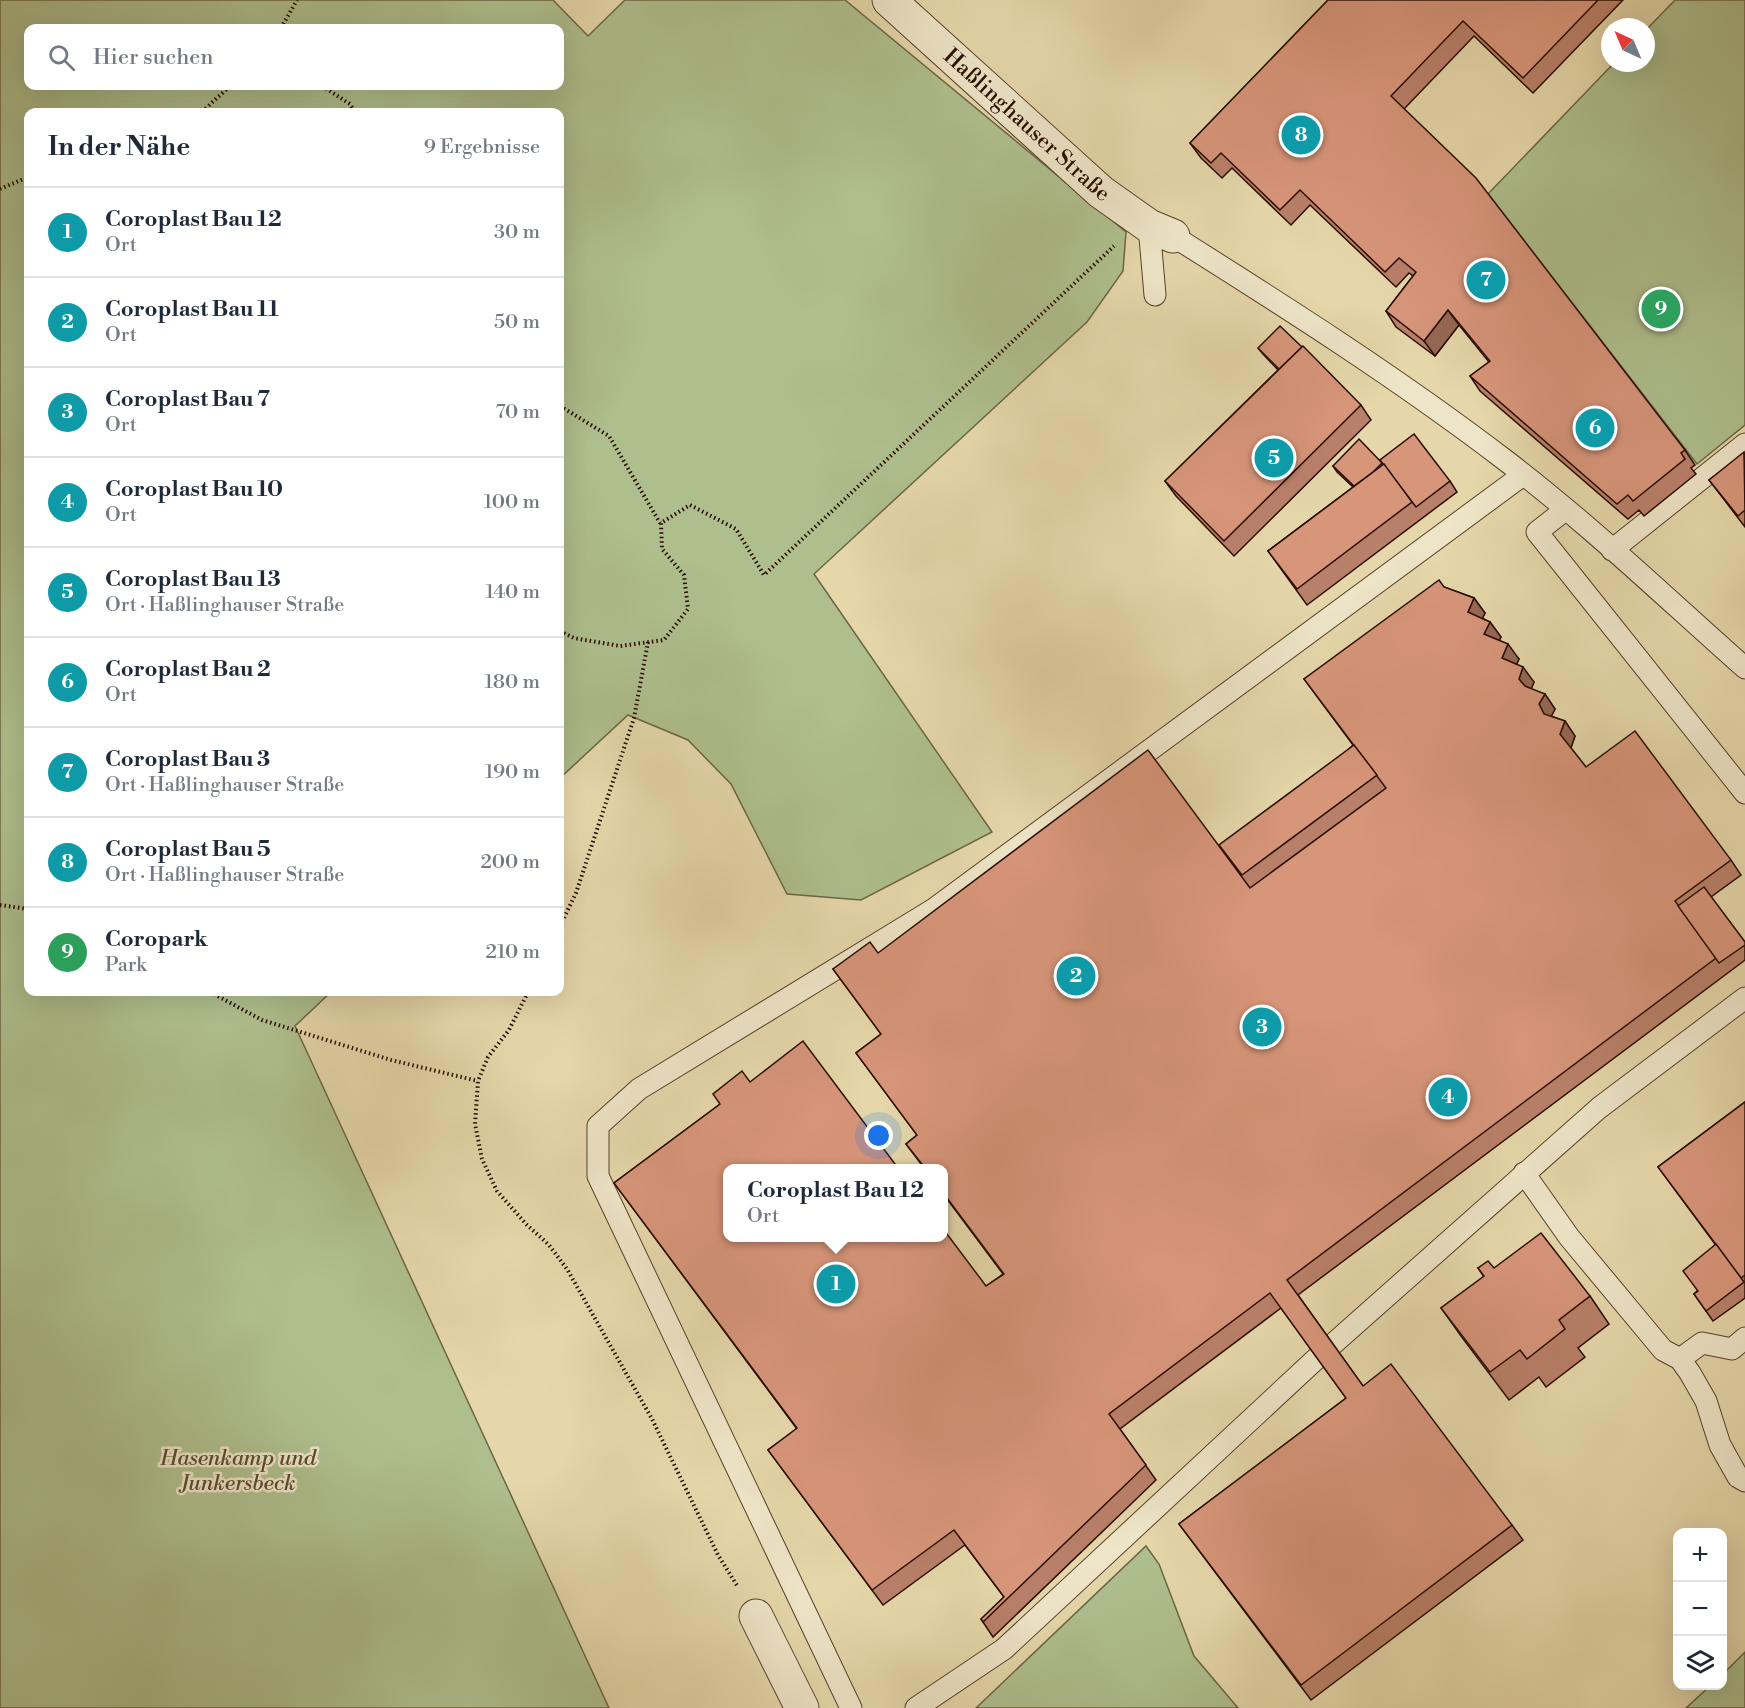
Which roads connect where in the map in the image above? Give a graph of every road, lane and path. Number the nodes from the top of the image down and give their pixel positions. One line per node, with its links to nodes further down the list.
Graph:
1 (297, 0): 3 (path)
2 (889, 0): 10 (street, Haßlinghauser Straße)
3 (283, 24)
4 (226, 90): 6 (path)
5 (328, 90): 7 (path)
6 (206, 108)
7 (352, 108)
8 (24, 179): 9 (path)
9 (0, 189)
10 (1154, 228): 11 (lane); 14 (lane); 16 (path)
11 (1155, 295)
12 (564, 408): 16 (path)
13 (1745, 444): 17 (lane)
14 (1523, 475): 15 (lane); 35 (lane)
15 (1565, 510): 17 (lane); 21 (lane)
16 (661, 523): 19 (path)
17 (1612, 550): 20 (lane)
18 (564, 633): 19 (path)
19 (648, 642): 24 (path)
20 (1745, 668)
21 (1745, 793)
22 (0, 905): 23 (path)
23 (24, 908)
24 (564, 918)
25 (217, 996): 28 (path)
26 (526, 996): 28 (path)
27 (1745, 999): 29 (lane)
28 (478, 1081): 33 (path)
29 (1524, 1173): 31 (lane); 36 (lane)
30 (1745, 1338): 31 (lane)
31 (1680, 1359): 32 (lane)
32 (1745, 1480)
33 (756, 1616): 34 (street)
34 (802, 1708)
35 (851, 1708)
36 (916, 1708)

